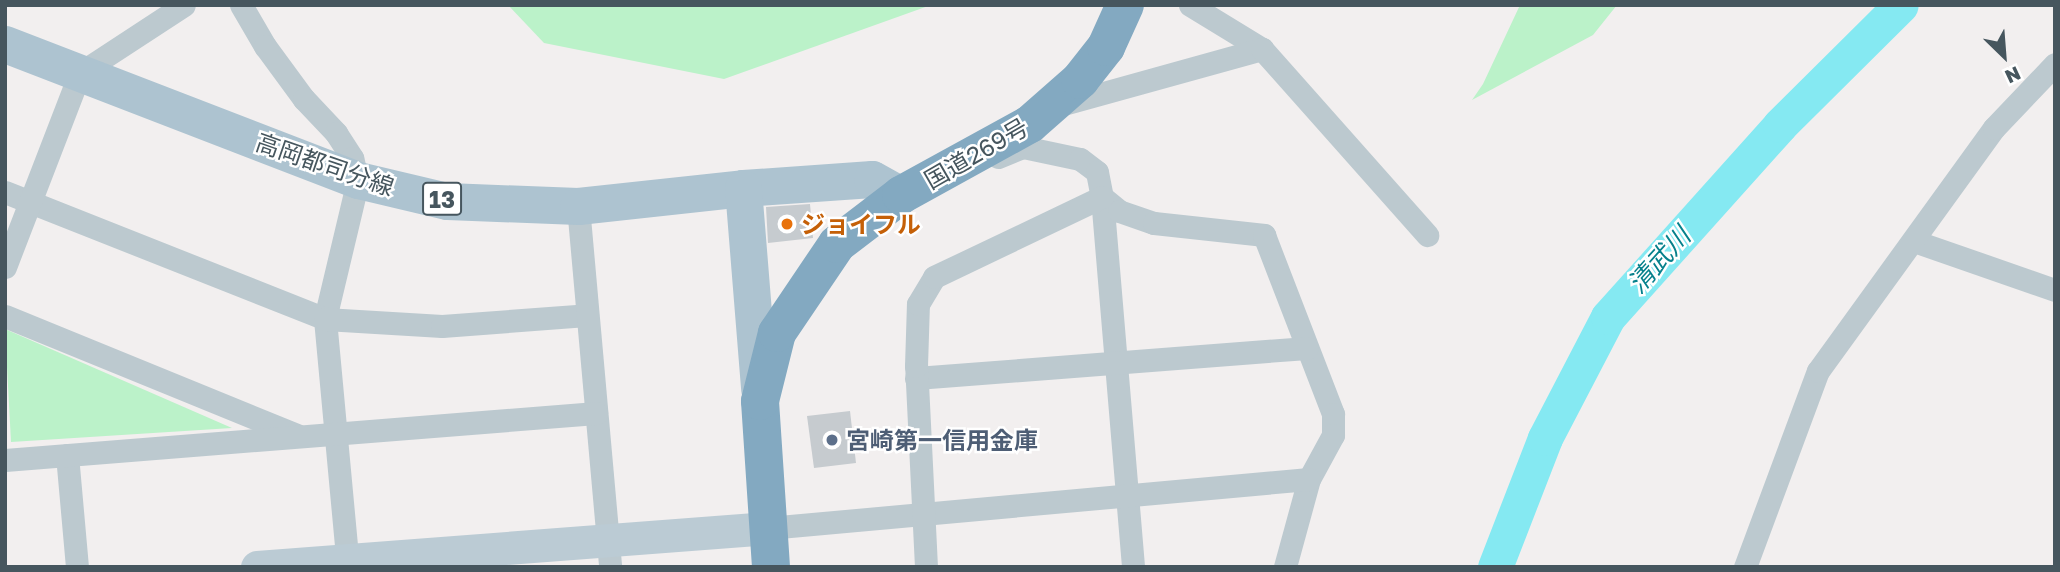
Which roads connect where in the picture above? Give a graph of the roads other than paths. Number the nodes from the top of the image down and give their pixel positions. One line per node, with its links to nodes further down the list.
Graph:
1 (184, 5): 8 (street)
2 (241, 5): 10 (street)
3 (1125, 5): 9 (highway, 国道269号)
4 (1190, 5): 6 (street)
5 (5, 44): 8 (main road, 高岡都司分線 / 13)
6 (1262, 49): 9 (street); 17 (street)
7 (2055, 64): 18 (street)
8 (80, 73): 10 (main road, 高岡都司分線 / 13); 15 (street)
9 (1047, 109): 13 (highway, 国道269号)
10 (358, 180): 16 (main road, 高岡都司分線 / 13); 23 (street)
11 (743, 188): 13 (main road, 高岡都司分線 / 13); 16 (main road, 高岡都司分線 / 13); 27 (main road)
12 (5, 192): 15 (street)
13 (901, 195): 14 (street); 27 (highway, 国道269号)
14 (1102, 197): 24 (street); 25 (street); 26 (street)
15 (31, 202): 19 (street); 23 (street)
16 (578, 206): 21 (street)
17 (1427, 235)
18 (1914, 241): 20 (street); 45 (street)
19 (5, 267)
20 (2055, 290)
21 (587, 315): 23 (street); 28 (street)
22 (5, 316): 30 (street)
23 (325, 319): 29 (street)
24 (1307, 348): 25 (street); 33 (street)
25 (1116, 361): 26 (street); 34 (street)
26 (916, 378): 35 (street)
27 (760, 401): 36 (highway, 国道269号)
28 (596, 413): 29 (street); 37 (street)
29 (336, 434): 30 (street); 38 (street)
30 (300, 436): 31 (street)
31 (67, 455): 32 (street); 39 (street)
32 (5, 460)
33 (1309, 479): 34 (street); 44 (street)
34 (1127, 495): 35 (street); 43 (street)
35 (923, 514): 36 (street); 42 (street)
36 (768, 528): 37 (street); 41 (highway, 国道269号)
37 (608, 553): 38 (street)
38 (348, 563): 40 (street)
39 (77, 567)
40 (257, 567)
41 (771, 567)
42 (926, 567)
43 (1133, 567)
44 (1285, 567)
45 (1745, 567)

